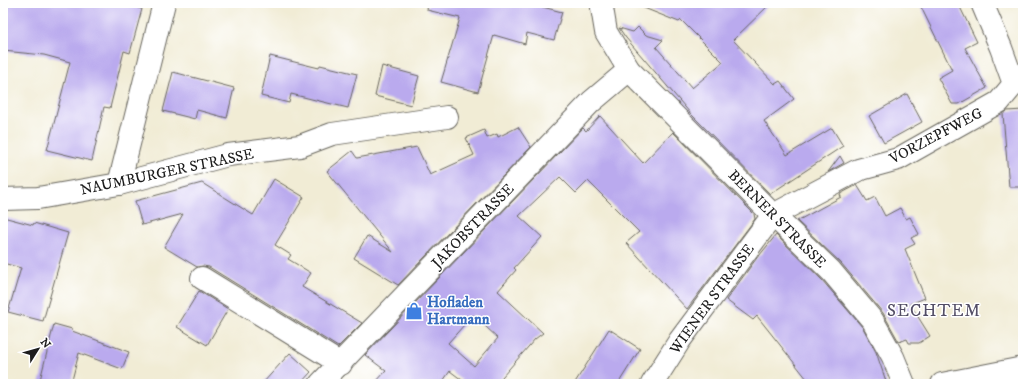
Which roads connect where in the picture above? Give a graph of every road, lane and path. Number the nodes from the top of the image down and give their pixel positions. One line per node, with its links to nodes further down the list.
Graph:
1 (164, 3): 6 (street)
2 (604, 3): 4 (street, BERNER STRASSE)
3 (982, 3): 8 (street, VORZEPFWEG)
4 (628, 70): 8 (street, BERNER STRASSE); 10 (street, JAKOBSTRASSE)
5 (447, 117): 6 (street, NAUMBURGER STRASSE)
6 (120, 184): 7 (street, NAUMBURGER STRASSE)
7 (3, 199)
8 (773, 215): 13 (street, WIENER STRASSE); 14 (street, BERNER STRASSE)
9 (202, 278): 10 (street)
10 (341, 364): 12 (street, JAKOBSTRASSE)
11 (1023, 368): 15 (street)
12 (320, 384)
13 (652, 384)
14 (904, 384)
15 (942, 384)

